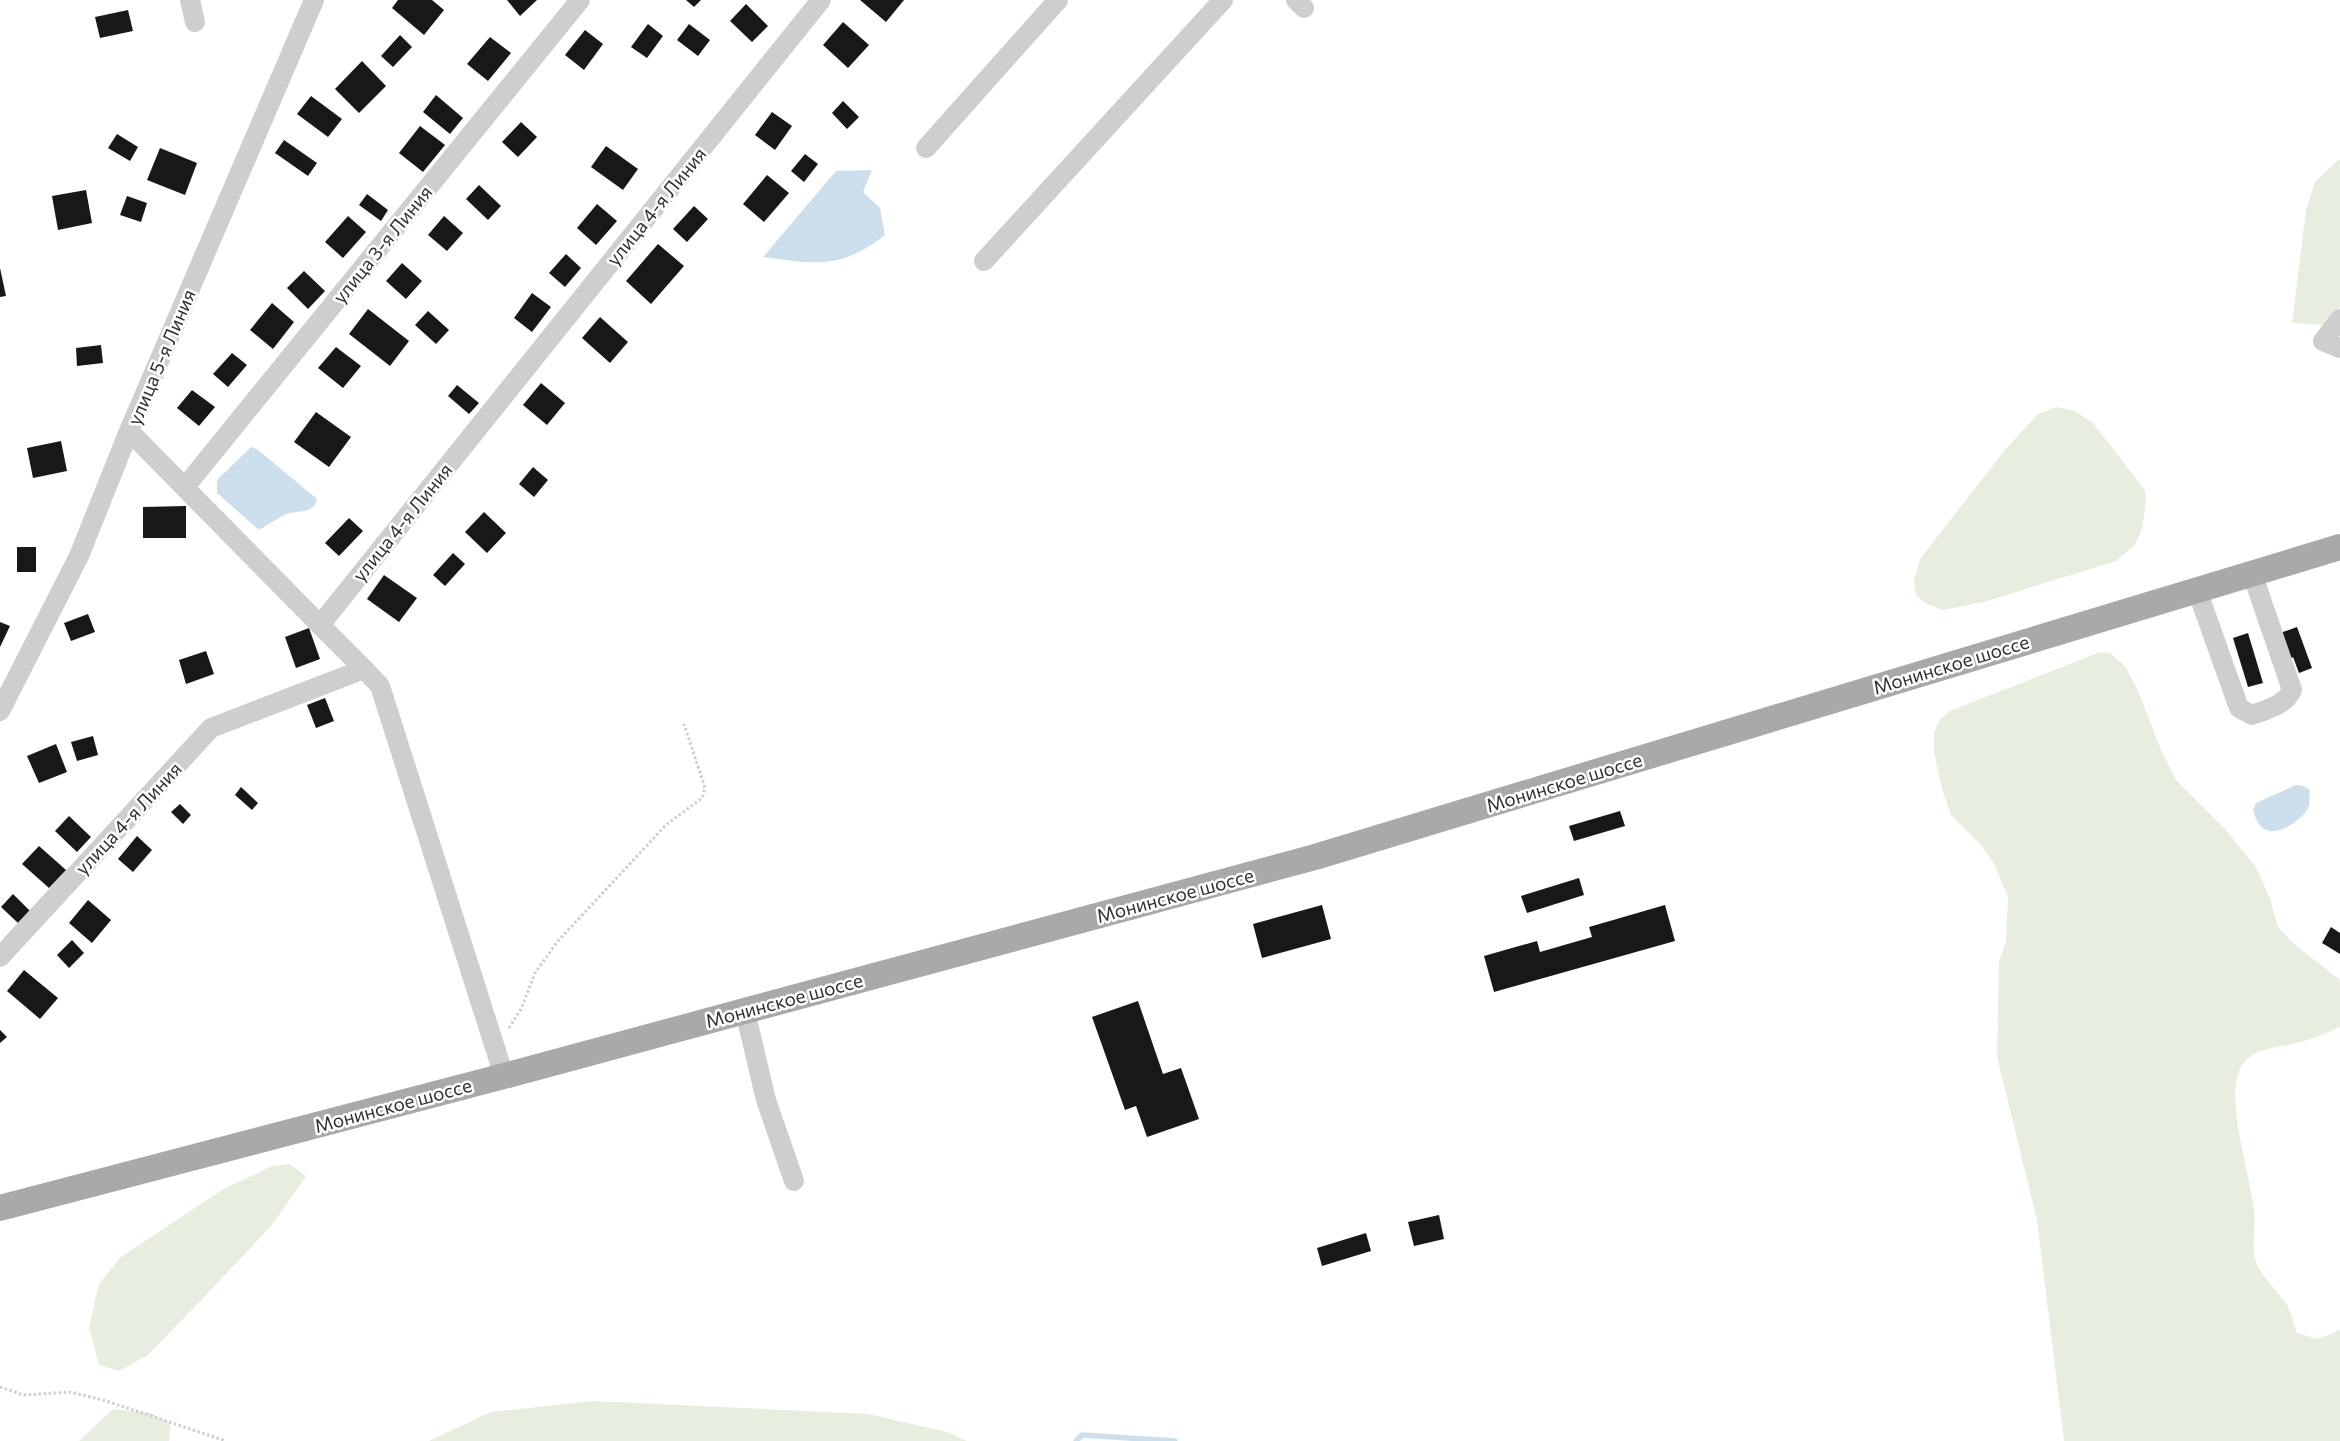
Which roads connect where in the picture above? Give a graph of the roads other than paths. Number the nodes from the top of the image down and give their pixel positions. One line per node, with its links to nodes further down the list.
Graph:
1 (190, 0): 7 (street)
2 (314, 0): 12 (street, улица 5-я Линия)
3 (580, 0): 13 (street, улица 3-я Линия)
4 (821, 0): 17 (street, улица 4-я Линия)
5 (1058, 0): 8 (street)
6 (1223, 0): 9 (street)
7 (195, 22)
8 (926, 148)
9 (984, 261)
10 (2340, 319): 11 (street)
11 (2340, 348)
12 (129, 431): 13 (street); 19 (street, улица 5-я Линия)
13 (185, 487): 17 (street)
14 (2340, 547): 15 (main road, Монинское шоссе)
15 (2252, 573): 16 (main road, Монинское шоссе); 16 (street)
16 (2197, 590): 21 (main road, Монинское шоссе)
17 (320, 625): 18 (street)
18 (364, 669): 20 (street, улица 4-я Линия); 22 (street)
19 (0, 711)
20 (0, 957)
21 (745, 1011): 22 (main road, Монинское шоссе); 23 (street)
22 (504, 1076): 24 (main road, Монинское шоссе)
23 (794, 1181)
24 (0, 1208)

